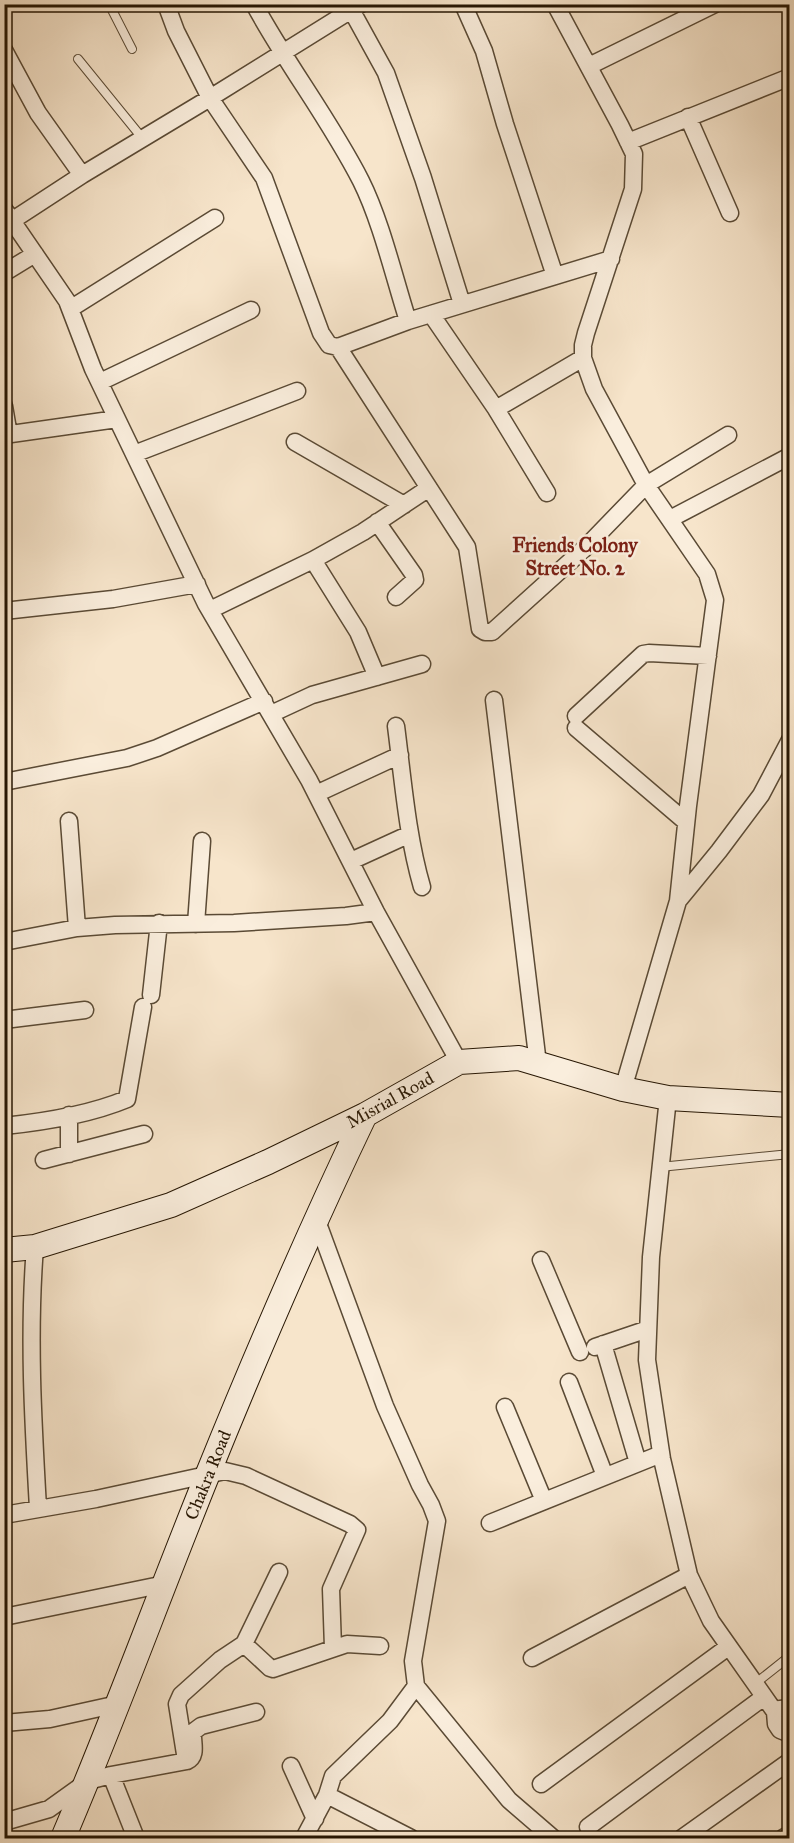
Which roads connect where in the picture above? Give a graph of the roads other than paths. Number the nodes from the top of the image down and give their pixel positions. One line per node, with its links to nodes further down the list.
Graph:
1 (110, 4): 8 (lane)
2 (166, 4): 14 (street)
3 (254, 4): 10 (street)
4 (463, 4): 25 (street)
5 (555, 4): 12 (street)
6 (716, 4): 12 (street)
7 (353, 6): 10 (street); 26 (street)
8 (132, 49)
9 (4, 50): 18 (street)
10 (283, 51): 14 (street); 30 (street)
11 (78, 59): 16 (lane)
12 (589, 66): 17 (street)
13 (789, 77): 15 (street)
14 (210, 98): 16 (street); 31 (street)
15 (688, 117): 17 (street); 19 (street)
16 (143, 139): 18 (street)
17 (628, 141): 23 (street)
18 (82, 175): 20 (street)
19 (730, 213)
20 (9, 214): 22 (street)
21 (215, 218): 27 (street)
22 (35, 254): 24 (street); 27 (street)
23 (611, 259): 25 (street); 32 (street)
24 (4, 273)
25 (555, 276): 26 (street)
26 (462, 304): 29 (street)
27 (70, 309): 33 (street)
28 (251, 310): 33 (street)
29 (431, 314): 30 (street); 36 (street)
30 (408, 321): 31 (street)
31 (338, 347): 44 (street)
32 (583, 358): 36 (street); 43 (street)
33 (100, 382): 37 (street)
34 (297, 391): 41 (street)
35 (4, 406): 38 (street)
36 (496, 409): 45 (street)
37 (117, 419): 38 (street); 41 (street)
38 (7, 435)
39 (728, 435): 43 (street)
40 (296, 442): 46 (street)
41 (134, 454): 50 (street)
42 (789, 456): 47 (street)
43 (646, 485): 44 (street); 47 (street)
44 (429, 488): 46 (street)
45 (547, 493)
46 (404, 505): 48 (street)
47 (670, 519): 54 (street)
48 (377, 522): 49 (street); 51 (street)
49 (313, 560): 52 (street); 56 (street)
50 (197, 584): 52 (street); 53 (street)
51 (396, 597)
52 (210, 610): 58 (street)
53 (4, 611)
54 (708, 656): 65 (street); 65 (street)
55 (422, 664): 56 (street)
56 (377, 677): 58 (street)
57 (494, 700): 79 (street)
58 (268, 707): 62 (street); 63 (street)
59 (396, 726): 61 (street)
60 (788, 749): 70 (street)
61 (400, 755): 63 (street); 66 (street)
62 (4, 782)
63 (316, 794): 68 (street)
64 (69, 821): 74 (street)
65 (686, 822): 70 (street)
66 (410, 834): 68 (street); 69 (street)
67 (202, 841): 73 (street)
68 (351, 861): 71 (street)
69 (422, 887)
70 (678, 901): 80 (street)
71 (376, 912): 73 (street); 78 (street)
72 (159, 923): 73 (street); 74 (street); 83 (street)
73 (196, 924)
74 (77, 928): 75 (street)
75 (4, 942)
76 (85, 1010): 77 (street)
77 (4, 1020)
78 (459, 1062): 79 (main road, Misrial Road); 84 (main road, Misrial Road)
79 (538, 1064): 80 (main road, Misrial Road)
80 (623, 1089): 81 (main road, Misrial Road)
81 (668, 1098): 82 (main road, Misrial Road); 90 (street)
82 (789, 1105)
83 (69, 1115): 85 (street); 87 (street)
84 (365, 1115): 91 (main road, Chakra Road); 92 (main road, Misrial Road)
85 (4, 1126)
86 (144, 1134): 87 (street)
87 (69, 1154): 89 (street)
88 (789, 1154): 90 (lane)
89 (44, 1160)
90 (660, 1167): 95 (street)
91 (316, 1218): 101 (main road, Chakra Road); 117 (street)
92 (35, 1247): 93 (main road, Misrial Road); 104 (street)
93 (4, 1250)
94 (541, 1260): 96 (street)
95 (648, 1329): 96 (street); 99 (street)
96 (603, 1344): 100 (street)
97 (569, 1382): 102 (street)
98 (506, 1407): 103 (street)
99 (661, 1454): 100 (street); 108 (street)
100 (638, 1463): 102 (street)
101 (207, 1475): 104 (street); 109 (main road, Chakra Road); 114 (street)
102 (605, 1476): 103 (street)
103 (544, 1501): 106 (street)
104 (38, 1509): 105 (street)
105 (4, 1515)
106 (490, 1523)
107 (279, 1572): 111 (street)
108 (688, 1575): 113 (street); 116 (street)
109 (165, 1584): 110 (street); 119 (main road, Chakra Road)
110 (4, 1617)
111 (244, 1644): 114 (street); 124 (street)
112 (380, 1646): 114 (street)
113 (728, 1647): 118 (street); 129 (street)
114 (333, 1648)
115 (789, 1656): 118 (lane)
116 (532, 1658)
117 (416, 1686): 130 (street); 139 (street)
118 (760, 1690): 120 (street); 133 (street)
119 (118, 1704): 122 (street); 128 (main road, Chakra Road)
120 (782, 1710): 123 (street)
121 (256, 1712): 124 (street)
122 (4, 1723)
123 (788, 1736)
124 (187, 1761): 127 (street)
125 (789, 1761): 140 (street)
126 (291, 1766): 131 (street)
127 (111, 1775): 128 (street); 136 (street)
128 (88, 1781): 132 (street); 135 (main road, Chakra Road)
129 (541, 1784)
130 (327, 1794): 131 (street); 138 (street)
131 (315, 1819): 137 (street)
132 (4, 1822)
133 (588, 1827)
134 (789, 1834): 141 (street)
135 (63, 1839)
136 (136, 1839)
137 (304, 1839)
138 (411, 1839)
139 (553, 1839)
140 (682, 1839)
141 (783, 1839)

